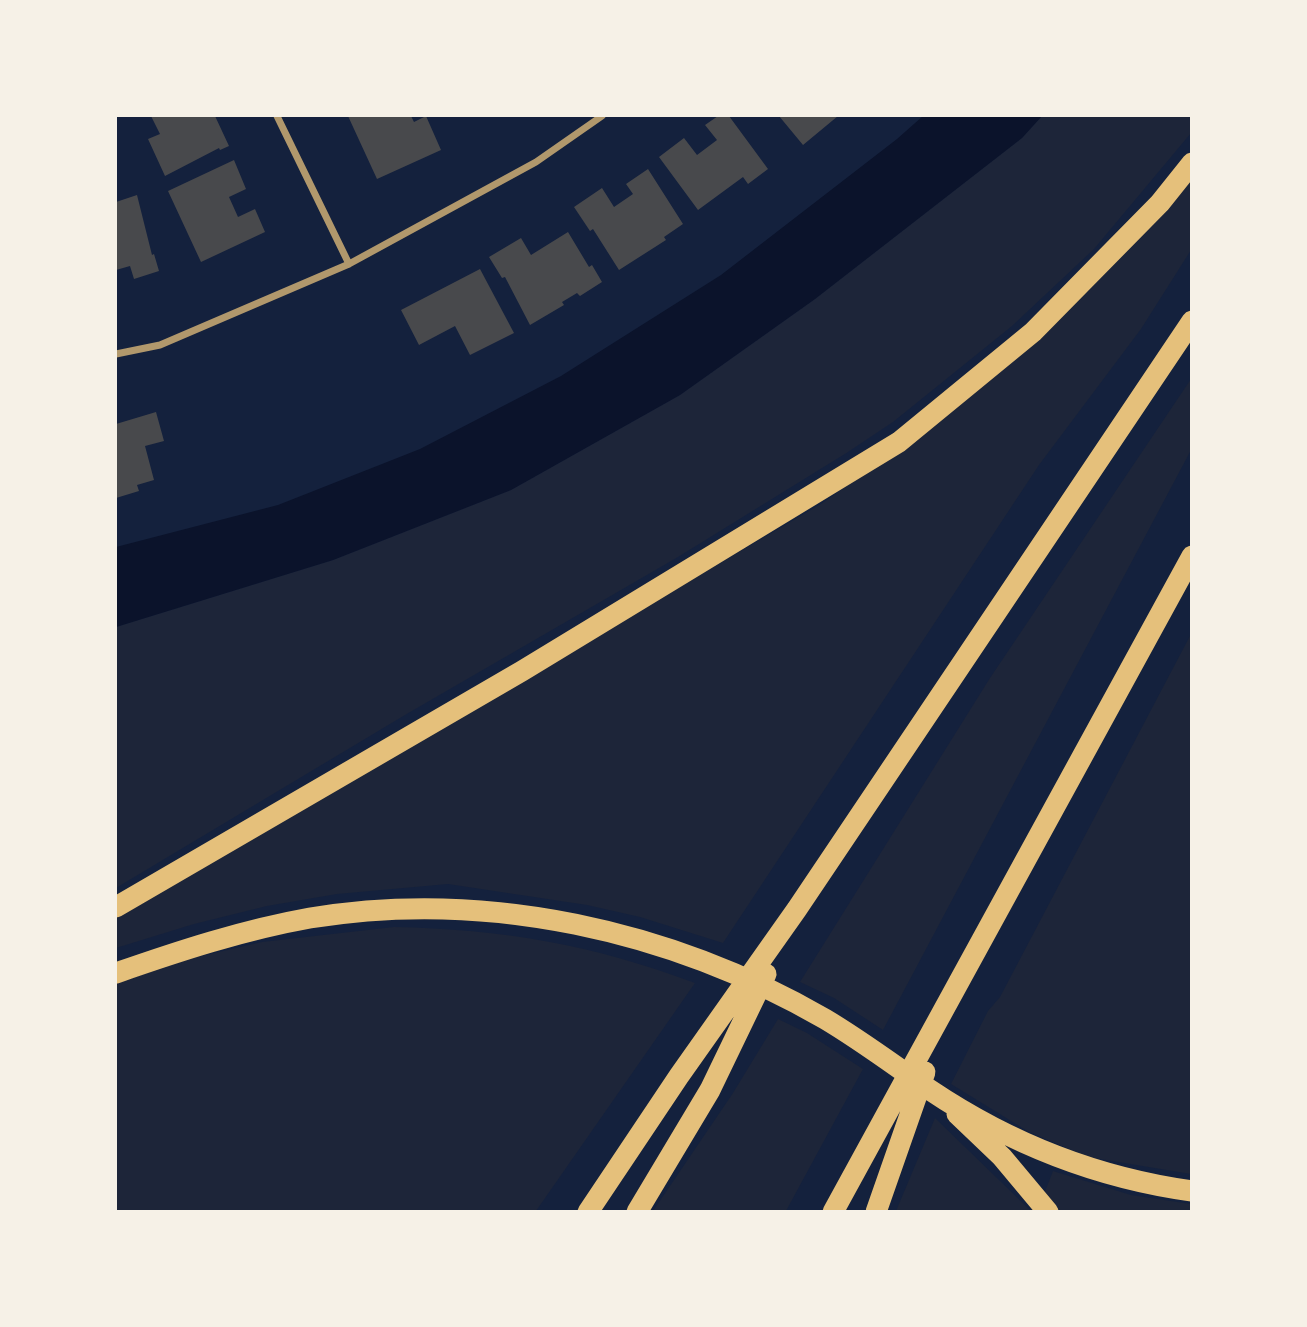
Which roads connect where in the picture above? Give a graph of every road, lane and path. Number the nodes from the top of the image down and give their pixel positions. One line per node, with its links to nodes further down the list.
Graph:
1 (277, 116): 4 (street)
2 (602, 116): 4 (street)
3 (1192, 163): 8 (highway)
4 (349, 264): 6 (street)
5 (1192, 321): 9 (highway)
6 (116, 354)
7 (1192, 556): 11 (highway)
8 (116, 907)
9 (797, 909): 15 (highway); 16 (highway)
10 (116, 972): 12 (highway)
11 (958, 985): 14 (highway); 17 (highway)
12 (932, 1091): 13 (highway); 18 (highway)
13 (1192, 1191)
14 (837, 1204)
15 (588, 1212)
16 (637, 1212)
17 (876, 1212)
18 (1048, 1212)

